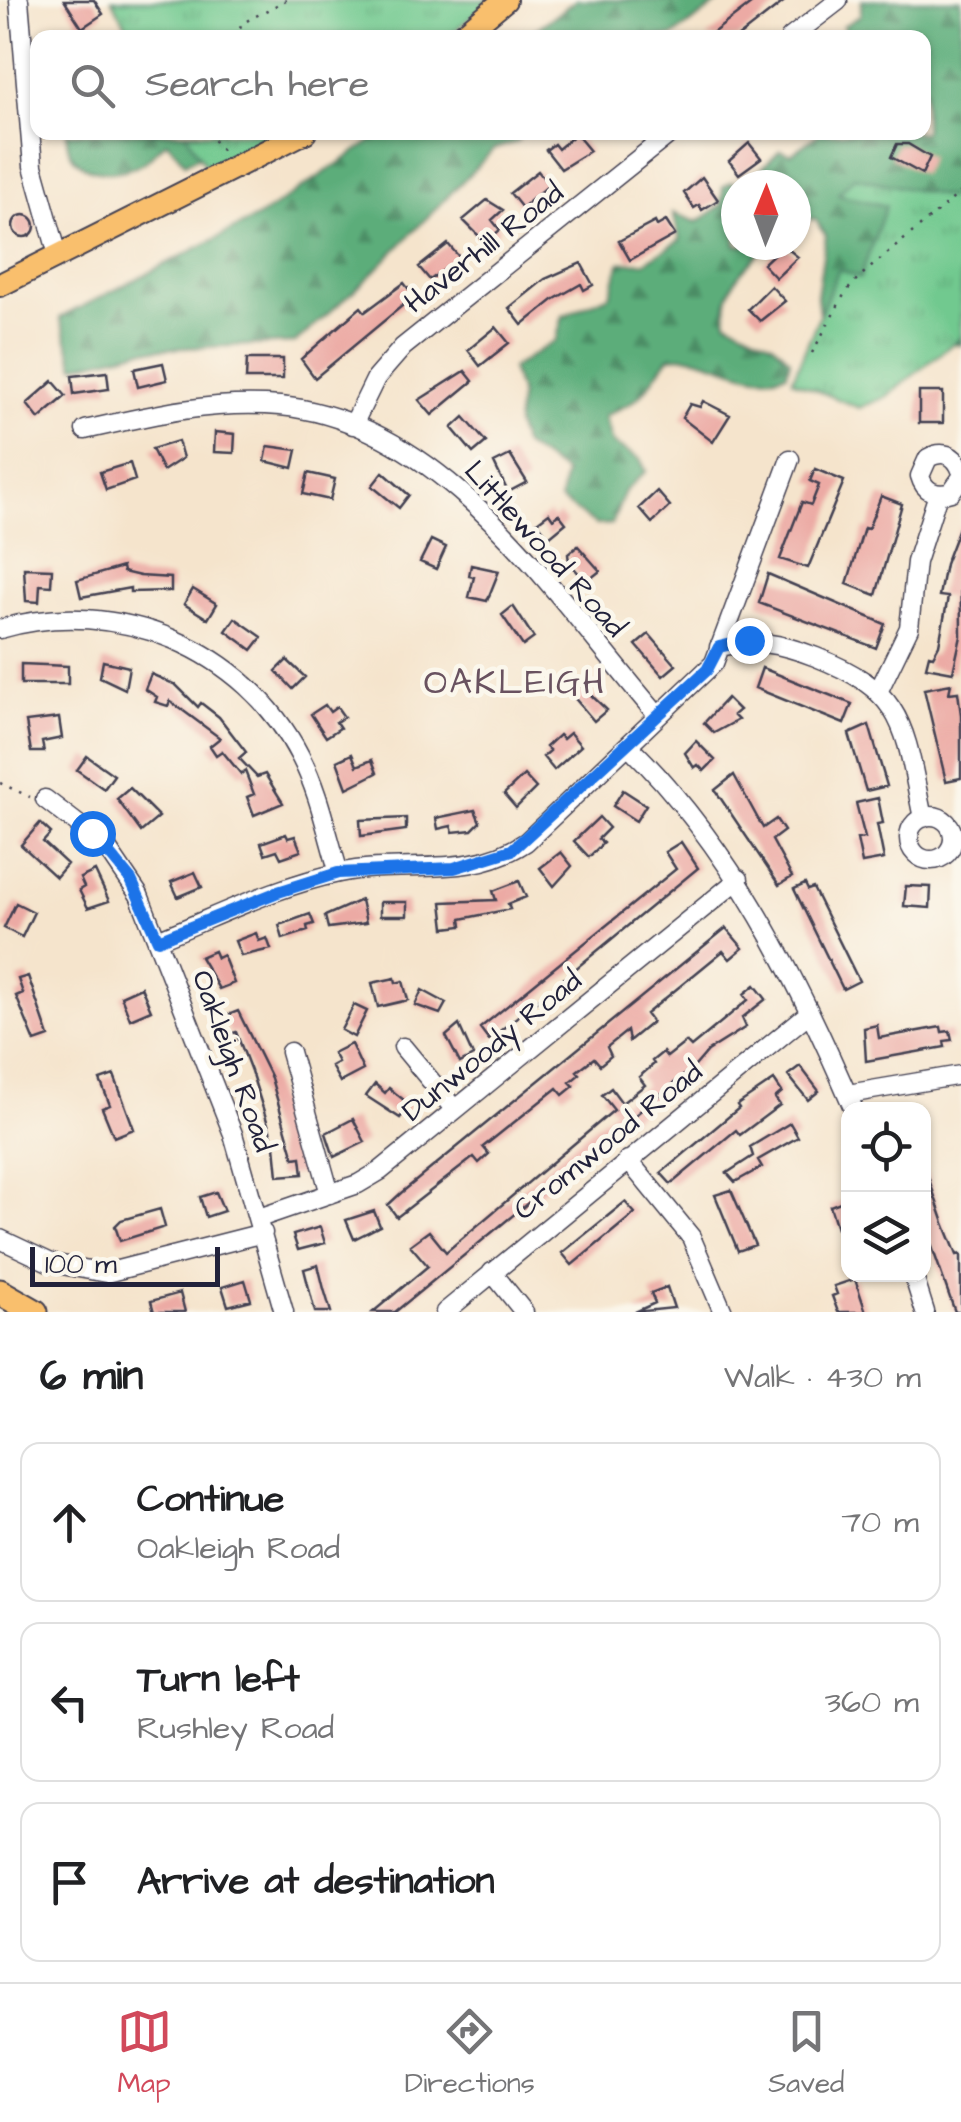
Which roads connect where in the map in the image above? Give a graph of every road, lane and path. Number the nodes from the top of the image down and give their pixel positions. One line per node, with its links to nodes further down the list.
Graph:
1 (20, 0): 8 (street)
2 (286, 0): 5 (path)
3 (505, 0): 6 (main road)
4 (838, 0): 7 (street)
5 (240, 30)
6 (468, 30)
7 (800, 30)
8 (30, 128)
9 (31, 140): 15 (street)
10 (213, 140): 13 (path)
11 (289, 140): 13 (main road)
12 (662, 140): 18 (street, Haverhill Road)
13 (234, 168): 15 (main road)
14 (961, 192): 17 (path)
15 (58, 255): 16 (main road)
16 (0, 284)
17 (812, 353)
18 (353, 425): 19 (street, Littlewood Road); 27 (street, Littlewood Road)
19 (85, 430)
20 (790, 459): 25 (street)
21 (961, 470): 23 (street)
22 (961, 478): 23 (street)
23 (938, 494): 26 (street)
24 (0, 628): 32 (street)
25 (719, 647): 26 (street); 27 (street)
26 (879, 690): 31 (street)
27 (658, 716): 28 (street)
28 (628, 745): 32 (street); 33 (street)
29 (0, 783): 30 (path)
30 (44, 799): 34 (street, Oakleigh Road)
31 (923, 818)
32 (338, 873): 34 (street)
33 (739, 880): 35 (street); 40 (street, Dunwoody Road)
34 (158, 940): 43 (street, Oakleigh Road)
35 (808, 1014): 39 (street); 41 (street, Cromwood Road)
36 (403, 1047): 40 (street)
37 (290, 1052): 42 (street)
38 (961, 1075): 39 (street)
39 (851, 1102)
40 (455, 1110): 42 (street, Dunwoody Road)
41 (628, 1160): 45 (street, Cromwood Road); 52 (street)
42 (330, 1194): 43 (street, Dunwoody Road)
43 (261, 1226): 44 (street, Dunwoody Road); 49 (street, Oakleigh Road)
44 (0, 1239)
45 (492, 1272): 50 (street, Cromwood Road); 51 (street)
46 (916, 1282): 53 (street)
47 (0, 1292): 48 (highway)
48 (36, 1312)
49 (284, 1312)
50 (445, 1312)
51 (524, 1312)
52 (723, 1312)
53 (925, 1312)

